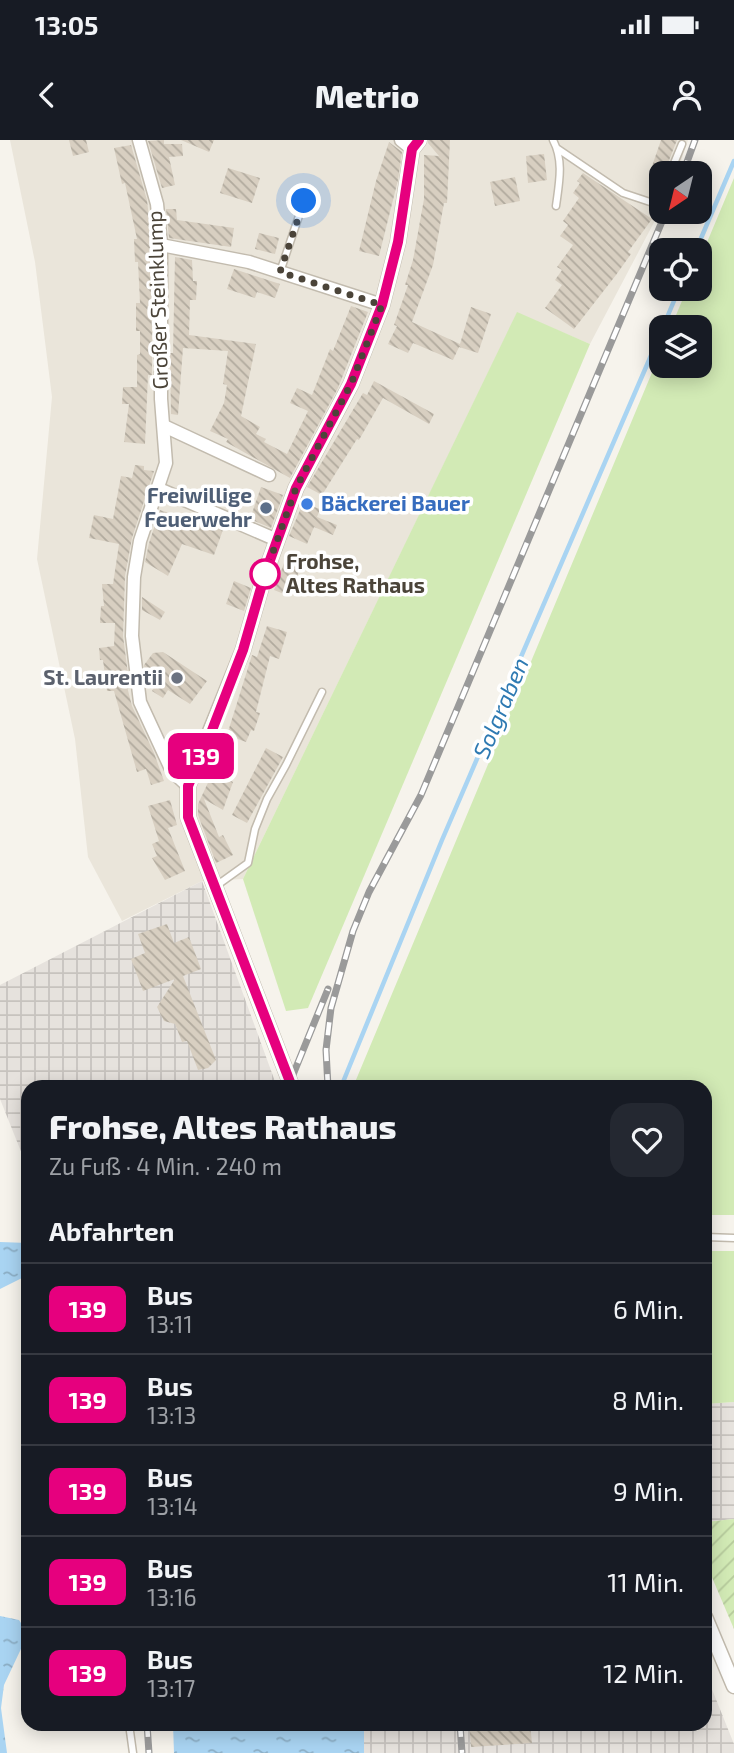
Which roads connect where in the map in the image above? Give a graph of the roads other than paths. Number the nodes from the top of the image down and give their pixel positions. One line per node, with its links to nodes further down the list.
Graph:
1 (139, 140): 10 (street, Großer Steinklump)
2 (553, 140): 5 (lane)
3 (411, 143): 12 (street)
4 (682, 144): 6 (lane)
5 (558, 149): 8 (lane); 9 (lane)
6 (675, 161)
7 (304, 201): 11 (lane)
8 (649, 202)
9 (556, 205)
10 (161, 245): 11 (street); 13 (street, Großer Steinklump)
11 (280, 272): 12 (street)
12 (382, 305): 16 (street)
13 (164, 426): 14 (street); 15 (street, Großer Steinklump)
14 (269, 475)
15 (159, 489): 16 (street); 18 (street, Großer Steinklump)
16 (277, 540): 18 (street)
17 (322, 692): 19 (lane)
18 (188, 786): 19 (street)
19 (216, 887): 20 (street)
20 (289, 1080)
21 (712, 1237): 22 (lane)
22 (734, 1238)
23 (712, 1634): 24 (street)
24 (734, 1686)
25 (130, 1731): 26 (lane)
26 (133, 1753)

